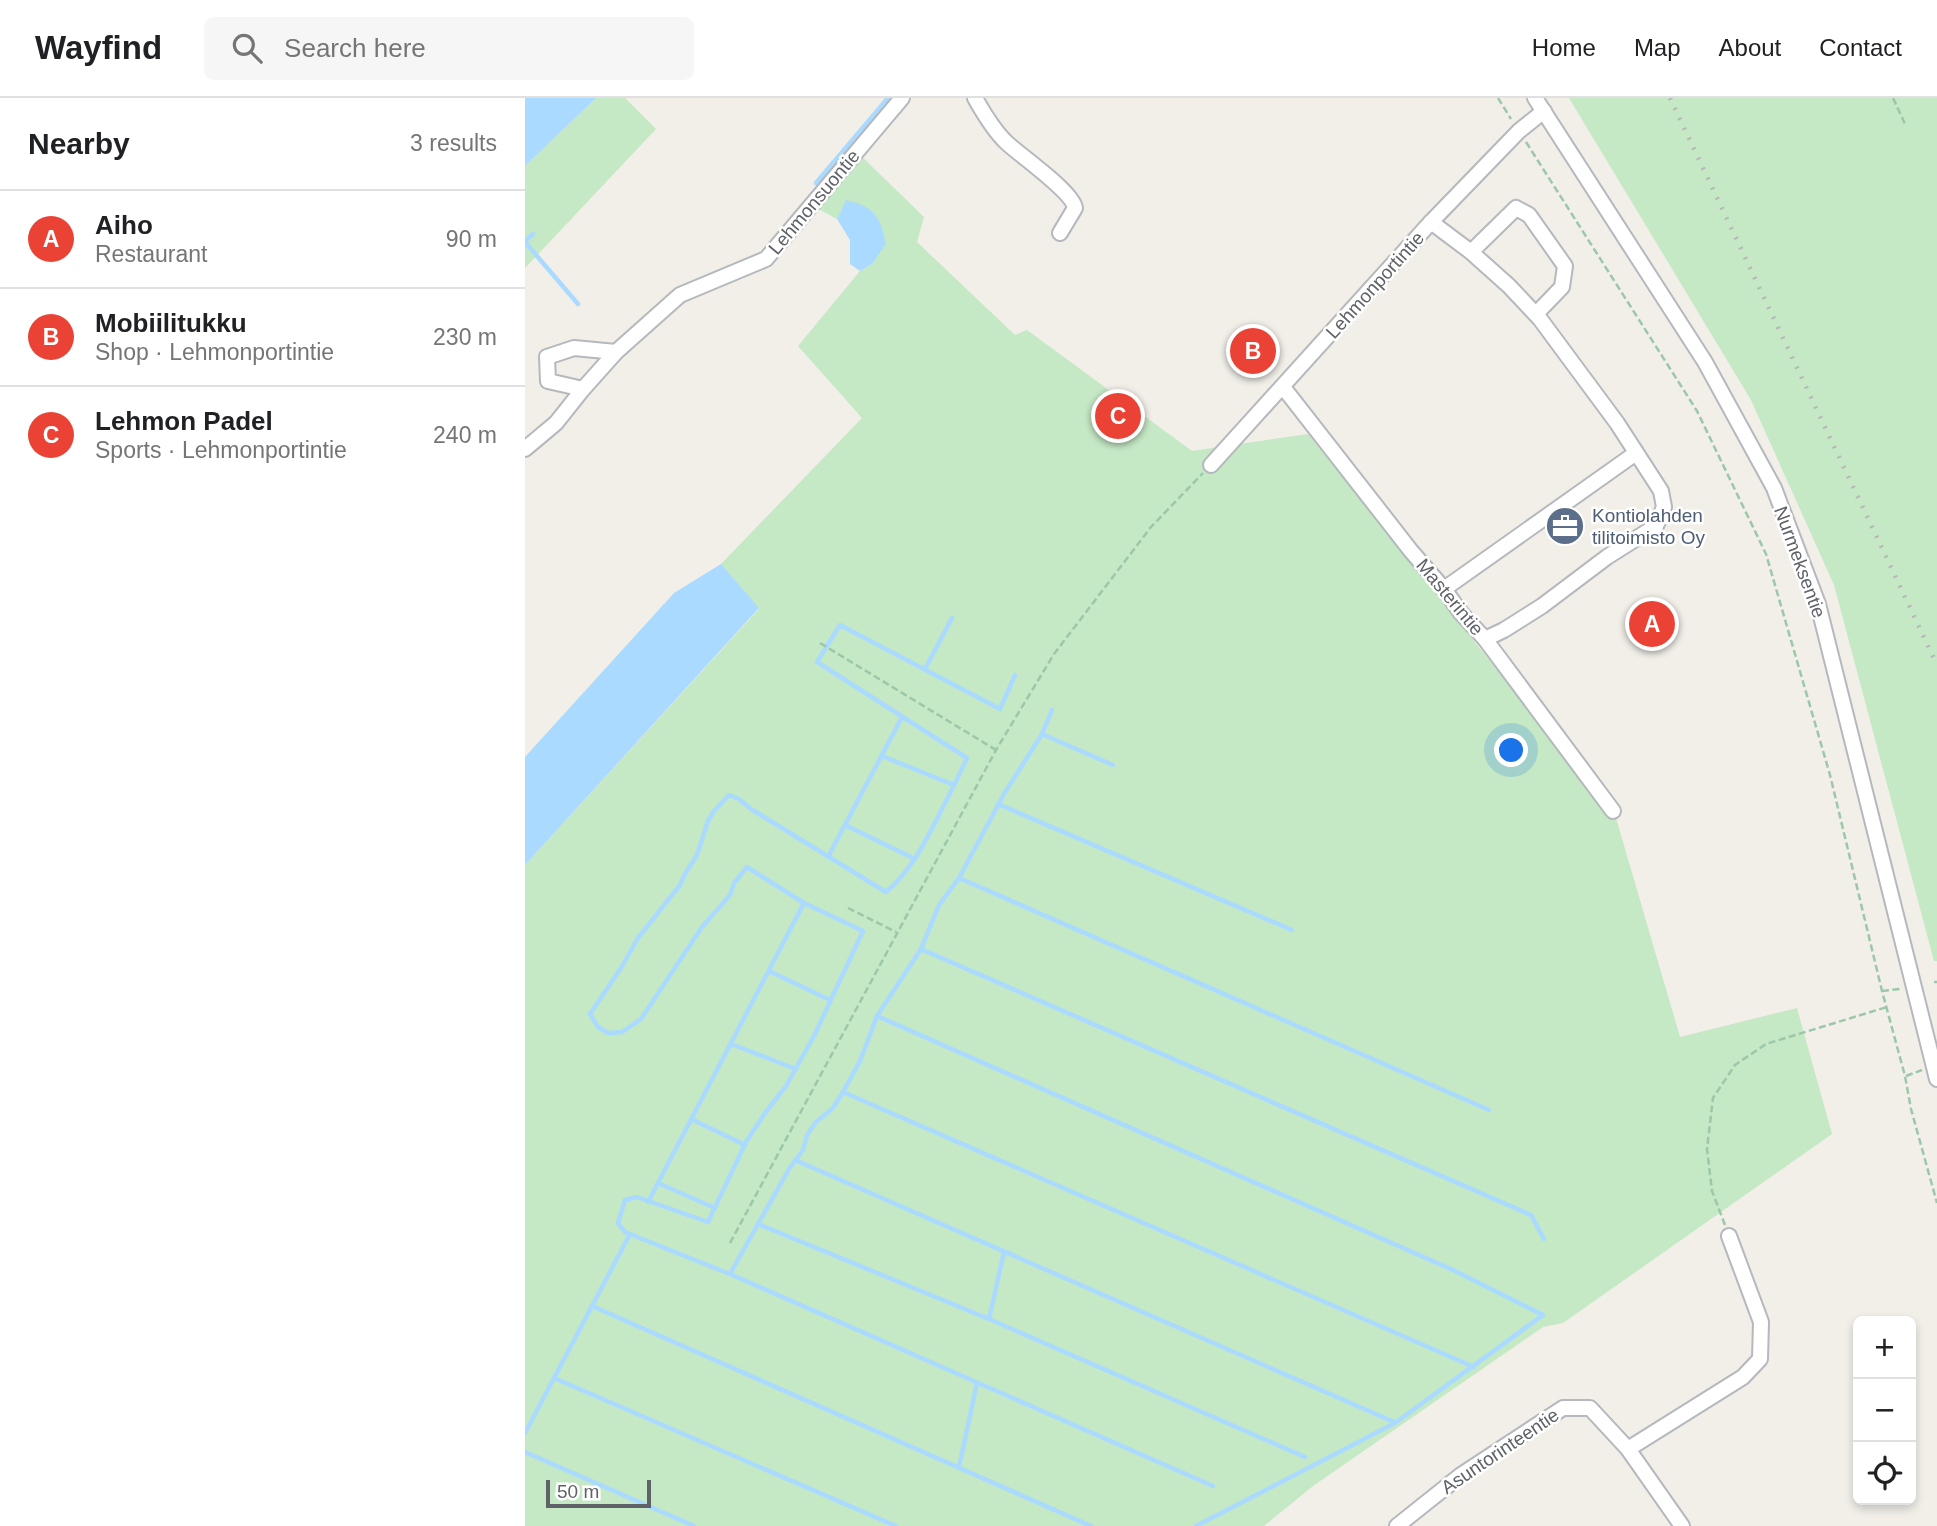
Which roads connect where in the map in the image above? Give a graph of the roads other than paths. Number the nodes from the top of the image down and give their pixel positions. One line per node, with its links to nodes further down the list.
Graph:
1 (902, 98): 9 (street, Lehmonsuontie)
2 (975, 98): 6 (street)
3 (1535, 98): 4 (street, Nurmeksentie)
4 (1544, 111): 5 (street, Lehmonportintie); 18 (street, Nurmeksentie)
5 (1431, 222): 7 (street); 10 (street, Lehmonportintie)
6 (1060, 233)
7 (1471, 252): 8 (street); 8 (street)
8 (1536, 314): 13 (street)
9 (616, 352): 11 (street, Lehmonsuontie); 11 (street)
10 (1283, 387): 14 (street, Lehmonportintie); 15 (street, Masterintie)
11 (583, 389): 12 (street, Lehmonsuontie)
12 (525, 449)
13 (1636, 453): 15 (street); 16 (street)
14 (1211, 465)
15 (1444, 589): 16 (street, Masterintie)
16 (1485, 639): 17 (street, Masterintie)
17 (1613, 811)
18 (1931, 1025): 19 (street, Nurmeksentie)
19 (1937, 1079)
20 (1729, 1236): 21 (street)
21 (1628, 1449): 22 (street, Asuntorinteentie); 23 (street, Asuntorinteentie)
22 (1397, 1526)
23 (1682, 1526)

